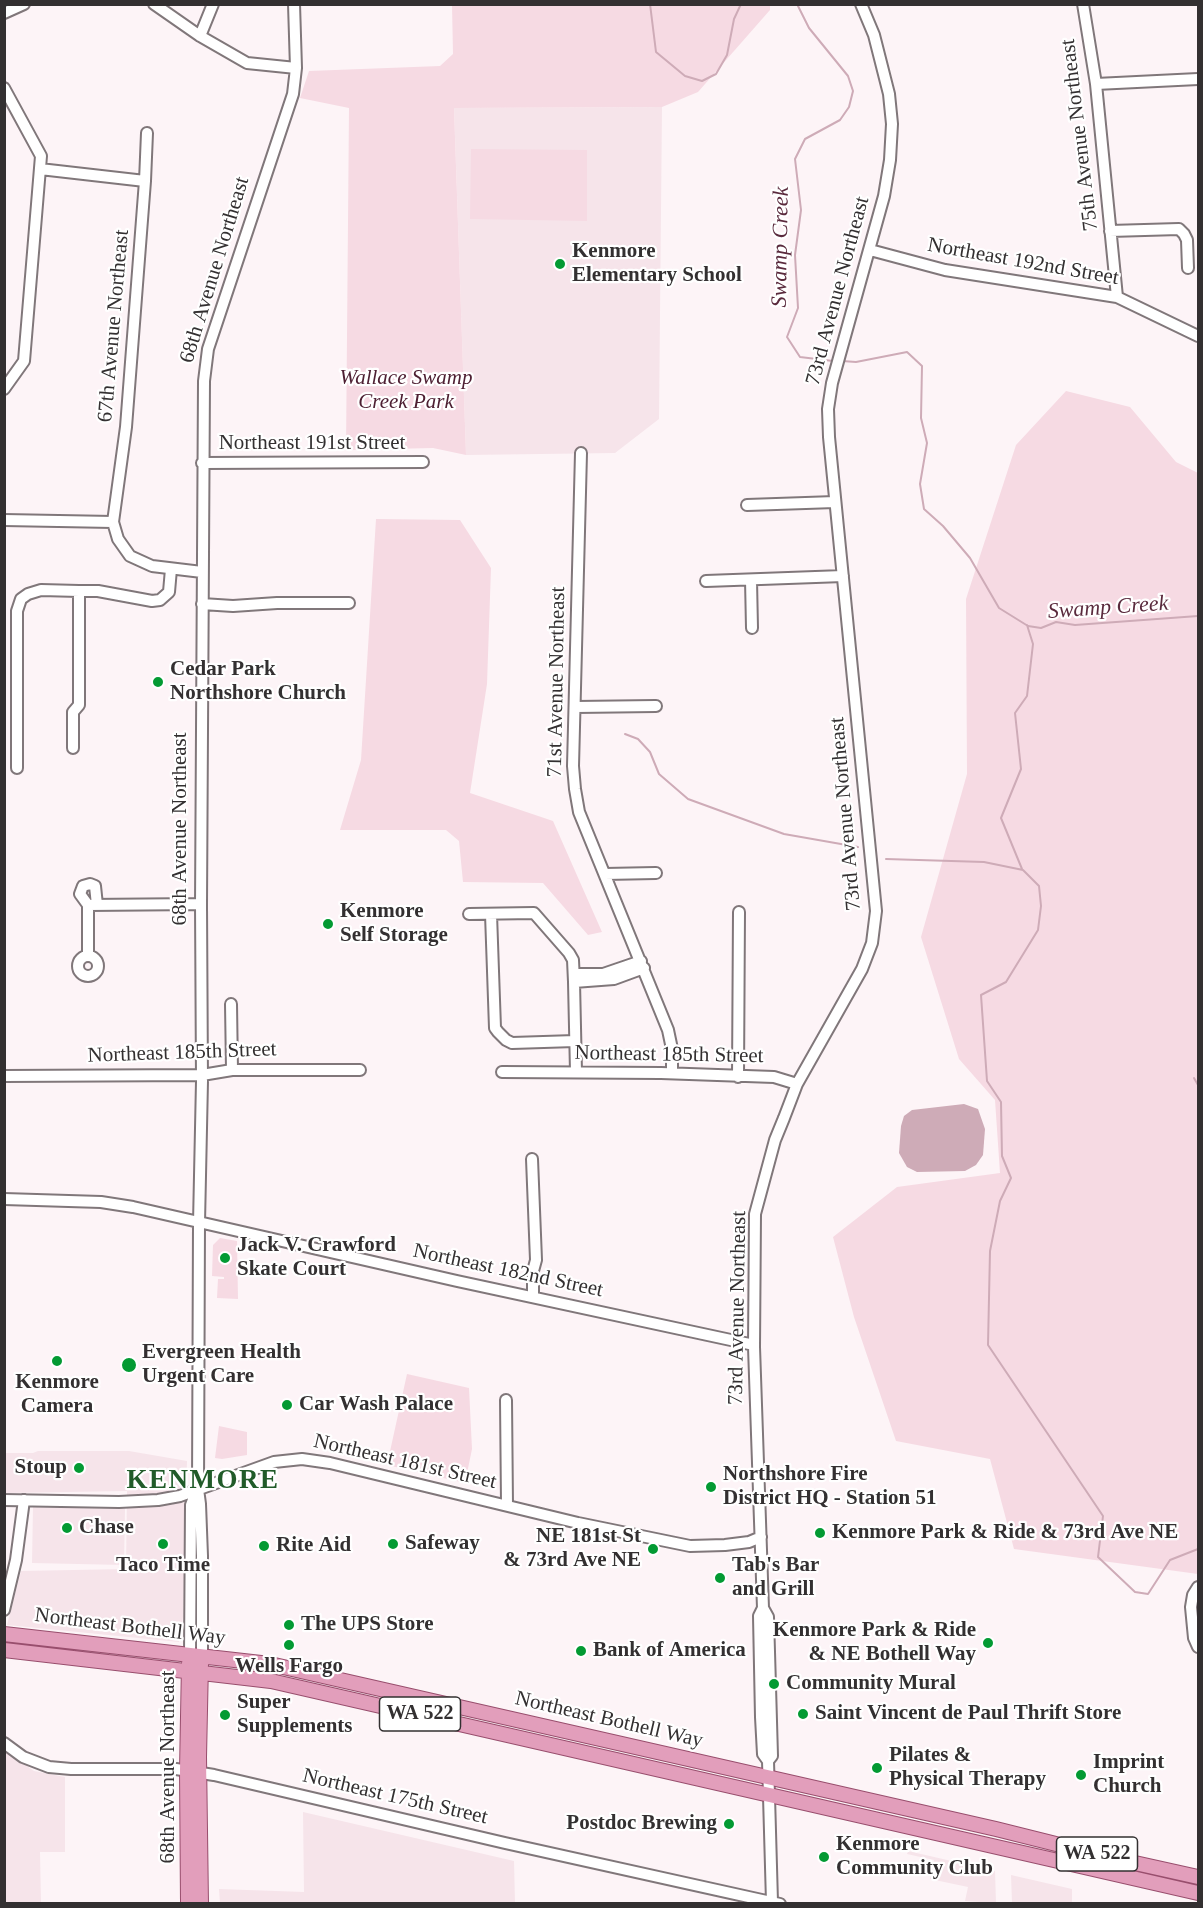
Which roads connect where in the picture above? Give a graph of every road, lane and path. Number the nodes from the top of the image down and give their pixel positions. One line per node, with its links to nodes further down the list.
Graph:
1 (24, 4): 7 (street)
2 (154, 4): 8 (street)
3 (213, 4): 8 (street)
4 (294, 4): 9 (street, 68th Avenue Northeast)
5 (861, 4): 17 (street, 73rd Avenue Northeast)
6 (1083, 4): 11 (street, 75th Avenue Northeast)
7 (4, 13)
8 (200, 36): 9 (street)
9 (296, 68): 24 (street, 68th Avenue Northeast)
10 (1198, 79): 11 (street)
11 (1096, 84): 16 (street, 75th Avenue Northeast)
12 (4, 88): 14 (street)
13 (147, 133): 15 (street, 67th Avenue Northeast)
14 (40, 169): 15 (street); 21 (street)
15 (145, 181): 28 (street, 67th Avenue Northeast)
16 (1110, 231): 18 (street); 19 (street, 75th Avenue Northeast)
17 (870, 250): 19 (street, Northeast 192nd Street); 25 (street, 73rd Avenue Northeast)
18 (1188, 268)
19 (1117, 297): 20 (street, Northeast 192nd Street)
20 (1198, 336)
21 (4, 389)
22 (582, 453): 43 (street, 71st Avenue Northeast)
23 (423, 462): 24 (street, Northeast 191st Street)
24 (202, 463): 30 (street, 68th Avenue Northeast)
25 (836, 502): 26 (street); 31 (street, 73rd Avenue Northeast)
26 (747, 505)
27 (4, 520): 28 (street)
28 (113, 522): 29 (street)
29 (171, 569): 30 (street); 34 (street)
30 (202, 572): 36 (street, 68th Avenue Northeast)
31 (843, 576): 32 (street); 67 (street, 73rd Avenue Northeast)
32 (751, 580): 33 (street); 37 (street)
33 (706, 581)
34 (79, 591): 39 (street); 46 (street)
35 (349, 603): 36 (street)
36 (202, 604): 50 (street, 68th Avenue Northeast)
37 (752, 628)
38 (4, 645): 39 (street)
39 (17, 645): 41 (street)
40 (4, 695): 41 (street)
41 (17, 695): 45 (street)
42 (656, 706): 43 (street)
43 (576, 707): 49 (street, 71st Avenue Northeast)
44 (4, 744): 45 (street)
45 (17, 744): 47 (street)
46 (73, 748)
47 (17, 768)
48 (656, 873): 49 (street)
49 (605, 874): 55 (street, 71st Avenue Northeast)
50 (201, 904): 54 (street); 64 (street, 68th Avenue Northeast)
51 (739, 912): 66 (street)
52 (469, 914): 53 (street)
53 (491, 914): 56 (street); 58 (street)
54 (88, 956)
55 (643, 965): 56 (street); 63 (street, 71st Avenue Northeast)
56 (574, 978): 58 (street)
57 (231, 1004): 59 (street)
58 (575, 1041): 62 (street)
59 (232, 1070): 60 (street, Northeast 185th Street); 64 (street, Northeast 185th Street)
60 (360, 1070)
61 (502, 1072): 62 (street, Northeast 185th Street)
62 (576, 1072): 63 (street, Northeast 185th Street)
63 (672, 1073): 66 (street, Northeast 185th Street)
64 (202, 1075): 65 (street, Northeast 185th Street); 70 (street, 68th Avenue Northeast)
65 (4, 1076)
66 (738, 1077): 67 (street, Northeast 185th Street)
67 (797, 1084): 72 (street, 73rd Avenue Northeast)
68 (532, 1159): 71 (street)
69 (4, 1199): 70 (street, Northeast 182nd Street)
70 (199, 1223): 71 (street, Northeast 182nd Street); 74 (street, 68th Avenue Northeast)
71 (533, 1296): 72 (street, Northeast 182nd Street)
72 (754, 1345): 78 (street, 73rd Avenue Northeast)
73 (506, 1400): 77 (street)
74 (198, 1489): 76 (street, Northeast 181st Street); 77 (street, Northeast 181st Street); 84 (street, 68th Avenue Northeast)
75 (4, 1500): 76 (street, Northeast 181st Street)
76 (24, 1500): 80 (street)
77 (507, 1505): 78 (street, Northeast 181st Street)
78 (761, 1537): 88 (street, 73rd Avenue Northeast)
79 (1198, 1587): 82 (street)
80 (4, 1610)
81 (4, 1634): 84 (main road, Northeast Bothell Way / WA 522)
82 (1198, 1647)
83 (4, 1650): 85 (main road, Northeast Bothell Way / WA 522)
84 (196, 1656): 85 (main road, 68th Avenue Northeast); 88 (main road, Northeast Bothell Way / WA 522)
85 (195, 1671): 87 (main road, 68th Avenue Northeast); 89 (main road, Northeast Bothell Way / WA 522)
86 (4, 1743): 87 (street, Northeast 175th Street)
87 (193, 1771): 94 (street, Northeast 175th Street); 95 (main road, 68th Avenue Northeast); 96 (main road, 68th Avenue Northeast)
88 (768, 1778): 89 (street, 73rd Avenue Northeast); 90 (main road, Northeast Bothell Way / WA 522)
89 (769, 1794): 91 (main road, Northeast Bothell Way / WA 522); 94 (street, 73rd Avenue Northeast)
90 (1108, 1857): 91 (main road); 92 (main road, Northeast Bothell Way / WA 522)
91 (1086, 1867): 93 (main road, Northeast Bothell Way / WA 522)
92 (1198, 1877)
93 (1198, 1893)
94 (776, 1903)
95 (188, 1904)
96 (201, 1904)

